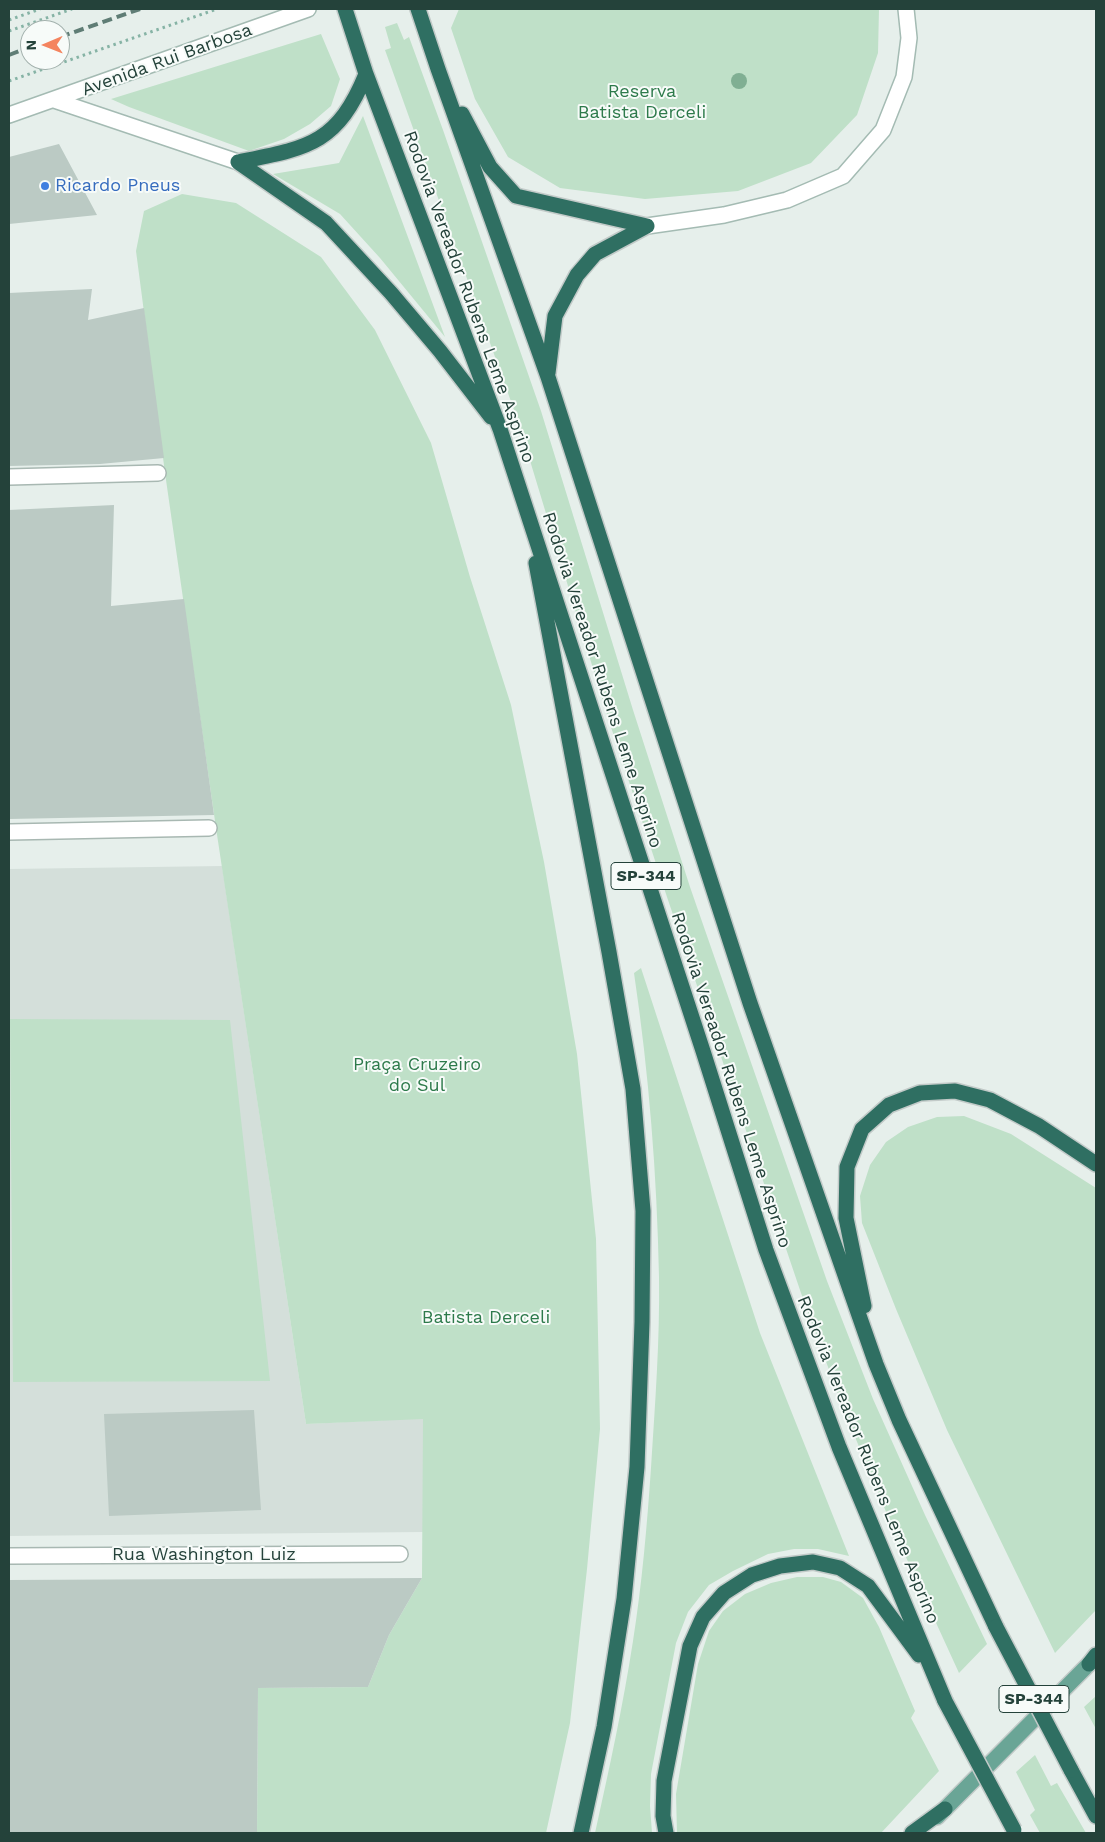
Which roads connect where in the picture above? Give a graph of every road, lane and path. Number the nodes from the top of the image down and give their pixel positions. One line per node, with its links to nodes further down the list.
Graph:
1 (40, 9): 8 (path)
2 (72, 9): 9 (path)
3 (217, 9): 12 (path)
4 (308, 9): 13 (main road, Avenida Rui Barbosa)
5 (345, 9): 11 (highway, Rodovia Vereador Rubens Leme Asprino / SP-344)
6 (418, 9): 10 (highway, SP-344)
7 (906, 9): 16 (main road)
8 (9, 20)
9 (9, 31)
10 (438, 69): 16 (highway); 17 (highway, SP-344)
11 (366, 74): 15 (highway); 18 (highway, Rodovia Vereador Rubens Leme Asprino / SP-344)
12 (9, 81)
13 (54, 100): 14 (main road, Avenida Rui Barbosa); 15 (main road, Avenida Rui Barbosa)
14 (9, 115)
15 (238, 162): 18 (highway)
16 (647, 226): 17 (highway)
17 (548, 377): 25 (highway, SP-344)
18 (500, 429): 21 (highway, Rodovia Vereador Rubens Leme Asprino / SP-344)
19 (158, 473): 20 (main road)
20 (9, 477)
21 (524, 503): 29 (highway, Rodovia Vereador Rubens Leme Asprino / SP-344); 33 (highway)
22 (209, 828): 23 (main road)
23 (9, 832)
24 (1096, 1164): 25 (highway)
25 (876, 1364): 31 (highway, SP-344, bridge)
26 (400, 1554): 27 (main road, Rua Washington Luiz)
27 (9, 1556)
28 (1094, 1659): 30 (main road)
29 (933, 1674): 32 (highway, Rodovia Vereador Rubens Leme Asprino / SP-344, bridge); 34 (highway)
30 (945, 1810): 35 (highway); 36 (main road); 37 (highway)
31 (1095, 1812)
32 (1015, 1831)
33 (581, 1833)
34 (666, 1833)
35 (912, 1833)
36 (921, 1833)
37 (925, 1833)

